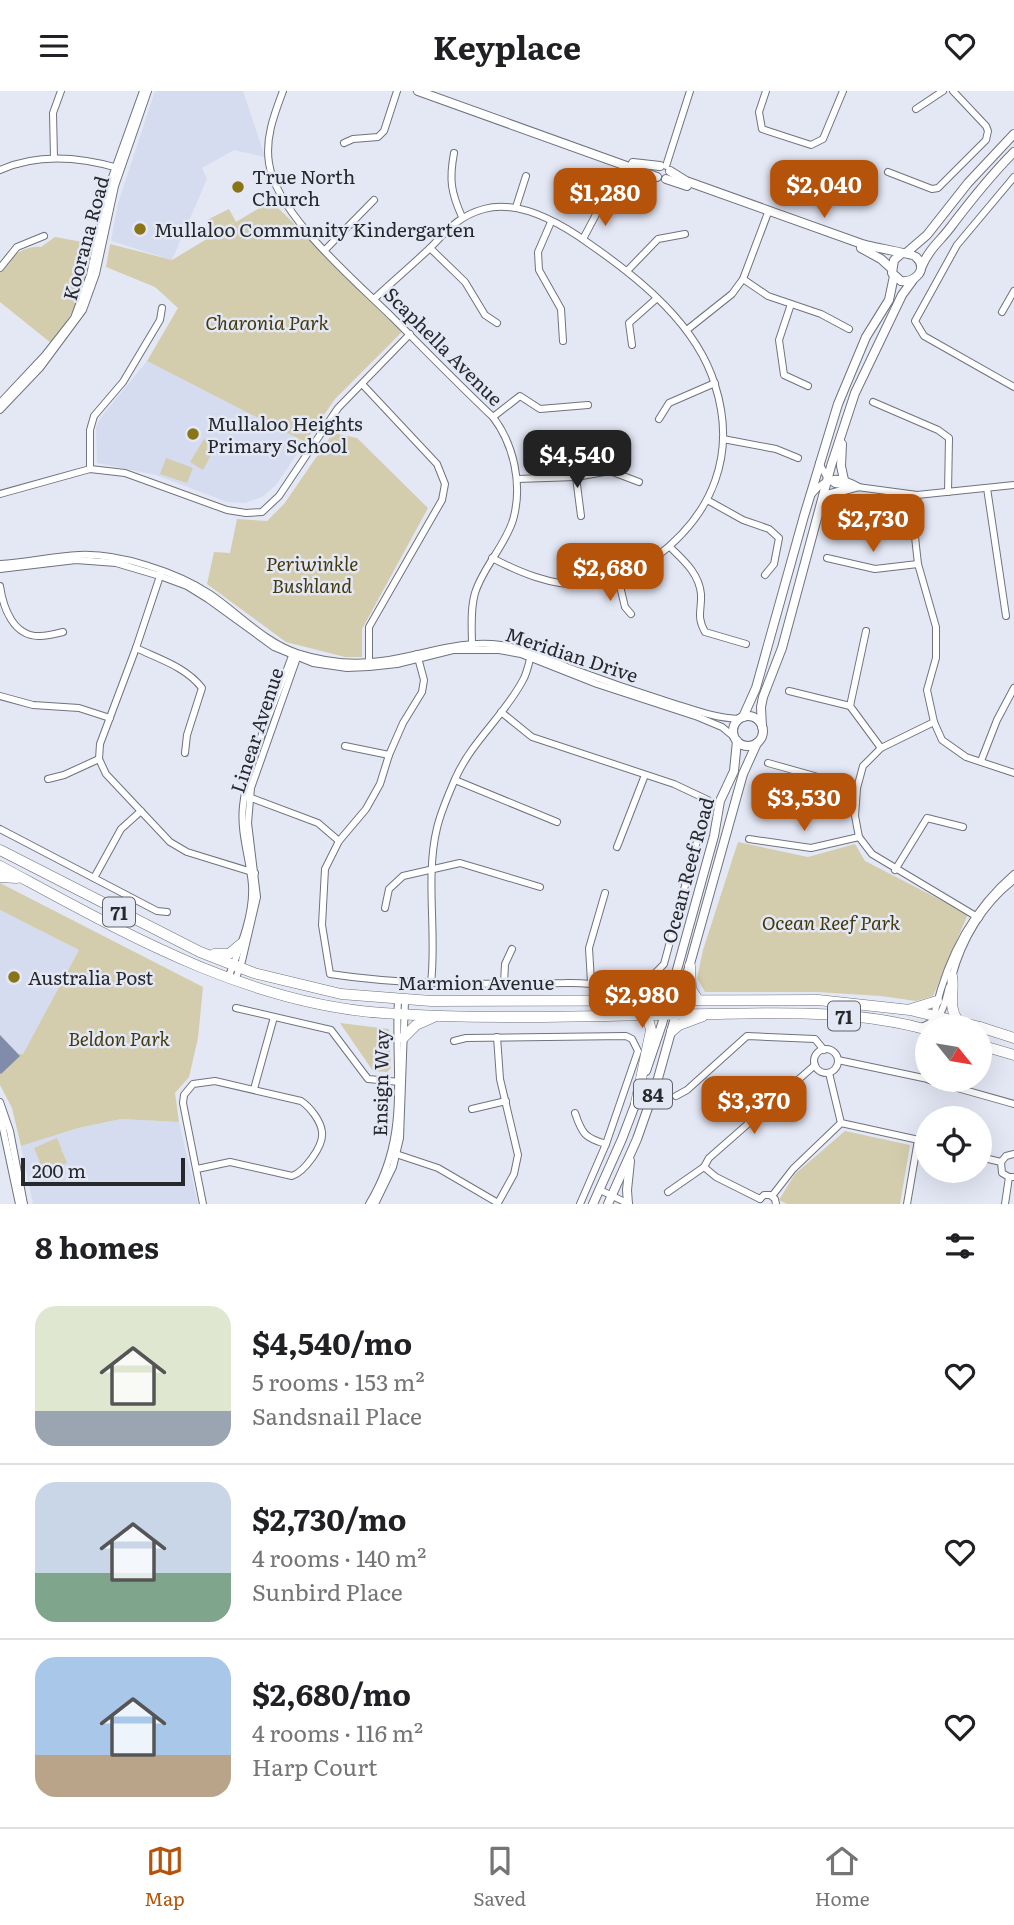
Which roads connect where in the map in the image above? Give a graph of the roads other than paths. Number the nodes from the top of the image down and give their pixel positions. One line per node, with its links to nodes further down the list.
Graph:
1 (61, 91): 17 (street)
2 (145, 91): 18 (street, Koorana Road)
3 (283, 91): 34 (street, Scaphella Avenue)
4 (397, 91): 14 (street)
5 (418, 91): 20 (main road)
6 (432, 91): 20 (main road)
7 (690, 91): 20 (street)
8 (766, 91): 9 (street)
9 (843, 91)
10 (943, 91): 12 (street)
11 (953, 91): 21 (street)
12 (916, 109)
13 (1014, 134): 35 (main road)
14 (344, 143)
15 (1014, 152): 37 (main road)
16 (454, 153): 28 (street)
17 (54, 158): 18 (street); 19 (street)
18 (118, 168): 59 (street, Koorana Road); 61 (street, Koorana Road)
19 (0, 170)
20 (666, 170): 27 (main road)
21 (888, 172)
22 (526, 176): 26 (street)
23 (1014, 177): 57 (street)
24 (374, 200): 34 (street)
25 (601, 205): 32 (street)
26 (516, 207): 28 (street); 29 (street)
27 (768, 213): 35 (main road); 39 (main road); 40 (street)
28 (462, 217): 33 (street)
29 (551, 222): 32 (street); 52 (street)
30 (685, 234): 38 (street)
31 (44, 236): 36 (street)
32 (583, 239): 38 (street)
33 (430, 248): 43 (street); 48 (street)
34 (325, 250): 43 (street, Scaphella Avenue)
35 (904, 253): 37 (main road); 39 (main road)
36 (0, 268)
37 (921, 268): 41 (main road)
38 (628, 270): 44 (street)
39 (893, 272): 41 (main road); 67 (main road)
40 (743, 279): 45 (street); 49 (street)
41 (913, 280): 64 (main road)
42 (1014, 291): 47 (street)
43 (374, 299): 51 (street, Scaphella Avenue)
44 (656, 299): 49 (street); 53 (street)
45 (790, 304): 50 (street); 56 (street)
46 (162, 308): 68 (street)
47 (1002, 312)
48 (497, 323)
49 (688, 329): 54 (street)
50 (849, 329)
51 (410, 334): 55 (street); 62 (street, Scaphella Avenue)
52 (563, 341)
53 (632, 345)
54 (715, 383): 63 (street); 65 (street)
55 (363, 385): 68 (street); 103 (street)
56 (808, 386)
57 (1014, 387)
58 (873, 402): 77 (street)
59 (0, 403)
60 (588, 405): 62 (street)
61 (0, 409)
62 (493, 417): 70 (street, Scaphella Avenue)
63 (659, 419)
64 (843, 431): 71 (main road); 72 (main road)
65 (723, 439): 66 (street); 82 (street)
66 (798, 458)
67 (819, 463): 71 (street); 80 (main road)
68 (90, 469): 78 (street)
69 (576, 477): 70 (street); 73 (street); 83 (street)
70 (517, 479): 85 (street, Scaphella Avenue)
71 (828, 479): 72 (street); 75 (street); 80 (street); 81 (main road)
72 (844, 480): 75 (street)
73 (639, 482)
74 (1014, 485): 76 (street)
75 (859, 487): 79 (street); 81 (main road)
76 (987, 488): 77 (street); 94 (street)
77 (948, 492): 79 (street)
78 (0, 494)
79 (917, 495): 87 (street)
80 (809, 497): 110 (main road)
81 (824, 498): 112 (main road)
82 (709, 501): 84 (street); 90 (street)
83 (581, 516)
84 (670, 547): 91 (street); 97 (street)
85 (492, 558): 91 (street); 98 (street, Scaphella Avenue)
86 (827, 558): 87 (street)
87 (918, 564): 111 (street)
88 (0, 567): 89 (street, Meridian Drive)
89 (161, 574): 99 (street); 100 (street, Meridian Drive)
90 (765, 575)
91 (618, 578): 93 (street)
92 (0, 586): 96 (street)
93 (631, 614)
94 (1006, 616)
95 (866, 631): 107 (street)
96 (63, 632)
97 (746, 644)
98 (472, 646): 101 (street, Meridian Drive); 102 (street, Meridian Drive)
99 (136, 648): 109 (street); 117 (street)
100 (295, 655): 103 (street, Meridian Drive); 127 (street, Linear Avenue)
101 (531, 655): 108 (street); 110 (street, Meridian Drive); 113 (street, Meridian Drive)
102 (418, 656): 103 (street, Meridian Drive); 118 (street)
103 (369, 665)
104 (1014, 688): 120 (street)
105 (789, 691): 107 (street)
106 (0, 696): 109 (street)
107 (850, 706): 116 (street)
108 (501, 712): 123 (street); 125 (street)
109 (110, 718): 119 (street)
110 (741, 718): 112 (main road); 113 (main road)
111 (934, 722): 116 (street); 120 (street)
112 (762, 727): 114 (main road)
113 (736, 739): 114 (main road); 161 (main road, Ocean Reef Road)
114 (757, 743): 154 (main road, Ocean Reef Road)
115 (345, 746): 118 (street)
116 (880, 748): 126 (street)
117 (185, 753)
118 (389, 755): 134 (street)
119 (99, 759): 124 (street); 128 (street)
120 (981, 761): 122 (street)
121 (768, 763): 126 (street)
122 (1014, 773)
123 (645, 775): 135 (street); 158 (street)
124 (48, 779)
125 (455, 779): 129 (street); 138 (street)
126 (857, 788): 132 (street)
127 (247, 797): 134 (street); 140 (street, Linear Avenue)
128 (141, 811): 140 (street); 143 (street)
129 (557, 822)
130 (963, 827): 139 (street)
131 (0, 829): 143 (street)
132 (859, 837): 133 (street); 139 (street)
133 (749, 839)
134 (339, 841): 159 (street)
135 (617, 847)
136 (1, 851): 151 (highway, Marmion Avenue / 71)
137 (0, 866): 144 (highway, Marmion Avenue / 71)
138 (433, 868): 146 (street); 148 (street); 159 (street)
139 (895, 870): 150 (street)
140 (253, 873): 152 (street, Linear Avenue); 155 (street, Linear Avenue)
141 (1014, 874): 150 (street)
142 (0, 877): 144 (highway)
143 (94, 878): 149 (street)
144 (24, 879): 157 (highway, Marmion Avenue / 71)
145 (1014, 880): 150 (street)
146 (540, 887)
147 (605, 893): 158 (street)
148 (385, 908)
149 (167, 912)
150 (976, 916): 156 (street); 167 (street)
151 (174, 940): 152 (highway); 155 (highway, Marmion Avenue / 71)
152 (241, 944): 155 (street, Linear Avenue)
153 (512, 949): 160 (street)
154 (690, 966): 165 (highway); 166 (main road, Ocean Reef Road)
155 (236, 967): 157 (street, Linear Avenue); 162 (highway, Marmion Avenue / 71)
156 (952, 976): 178 (street); 179 (highway)
157 (231, 980): 170 (highway, Marmion Avenue / 71)
158 (591, 982): 160 (street)
159 (431, 983): 160 (street)
160 (504, 984)
161 (673, 984): 163 (highway); 164 (main road, Ocean Reef Road)
162 (401, 1000): 163 (highway, Marmion Avenue / 71); 170 (street, Ensign Way)
163 (579, 1000): 164 (highway, Marmion Avenue / 71)
164 (668, 1000): 166 (highway, Marmion Avenue / 71); 175 (main road, Ocean Reef Road)
165 (698, 1000): 166 (highway, Marmion Avenue / 71); 169 (highway, Marmion Avenue / 71)
166 (681, 1001): 171 (main road, Ocean Reef Road)
167 (937, 1001): 169 (highway); 177 (street)
168 (236, 1008): 180 (street)
169 (910, 1010): 176 (highway, Marmion Avenue / 71)
170 (400, 1014): 173 (highway, Marmion Avenue / 71); 185 (street, Ensign Way); 195 (street, Ensign Way)
171 (676, 1014): 172 (highway, Marmion Avenue / 71); 175 (highway, Marmion Avenue / 71); 182 (main road, Ocean Reef Road / 84)
172 (706, 1014): 181 (highway, Marmion Avenue / 71); 182 (highway)
173 (437, 1015): 174 (highway, Marmion Avenue / 71); 185 (highway)
174 (642, 1015): 175 (highway, Marmion Avenue / 71); 201 (highway)
175 (664, 1015): 201 (main road, Ocean Reef Road / 84)
176 (933, 1015)
177 (937, 1015)
178 (939, 1015)
179 (954, 1015)
180 (274, 1017): 195 (street); 196 (street)
181 (915, 1028)
182 (672, 1031): 211 (main road, Ocean Reef Road / 84)
183 (992, 1031): 186 (highway, Marmion Avenue / 71)
184 (497, 1037): 187 (street); 199 (street); 208 (street)
185 (403, 1038): 195 (street, Ensign Way)
186 (1014, 1038)
187 (454, 1041)
188 (992, 1049): 190 (highway)
189 (824, 1050): 191 (street); 192 (street); 198 (street)
190 (1014, 1055)
191 (838, 1060): 193 (street); 194 (street)
192 (815, 1065): 193 (street); 215 (street)
193 (829, 1073): 206 (street)
194 (915, 1077)
195 (400, 1082): 209 (street, Ensign Way)
196 (254, 1089): 216 (street); 216 (street)
197 (971, 1092): 202 (street)
198 (676, 1096)
199 (506, 1101): 203 (street); 209 (street)
200 (0, 1102): 223 (street)
201 (636, 1103): 220 (main road, Ocean Reef Road / 84)
202 (1014, 1104)
203 (472, 1109)
204 (575, 1113): 208 (street)
205 (0, 1115): 223 (street)
206 (841, 1123): 207 (street); 219 (street)
207 (915, 1139)
208 (606, 1144): 226 (street)
209 (395, 1153): 225 (street, Ensign Way)
210 (1014, 1154): 214 (street)
211 (630, 1155): 222 (main road, Ocean Reef Road / 84); 227 (main road)
212 (915, 1157): 229 (street)
213 (992, 1160): 214 (street)
214 (1001, 1162): 217 (street)
215 (704, 1167): 218 (street); 221 (street)
216 (197, 1169): 224 (street)
217 (1012, 1177): 230 (street)
218 (668, 1192)
219 (772, 1196): 221 (street); 228 (street)
220 (597, 1197): 222 (street)
221 (759, 1201)
222 (611, 1202): 227 (street)
223 (22, 1204)
224 (203, 1204)
225 (372, 1204)
226 (580, 1204)
227 (629, 1204)
228 (776, 1204)
229 (907, 1204)
230 (1005, 1204)

